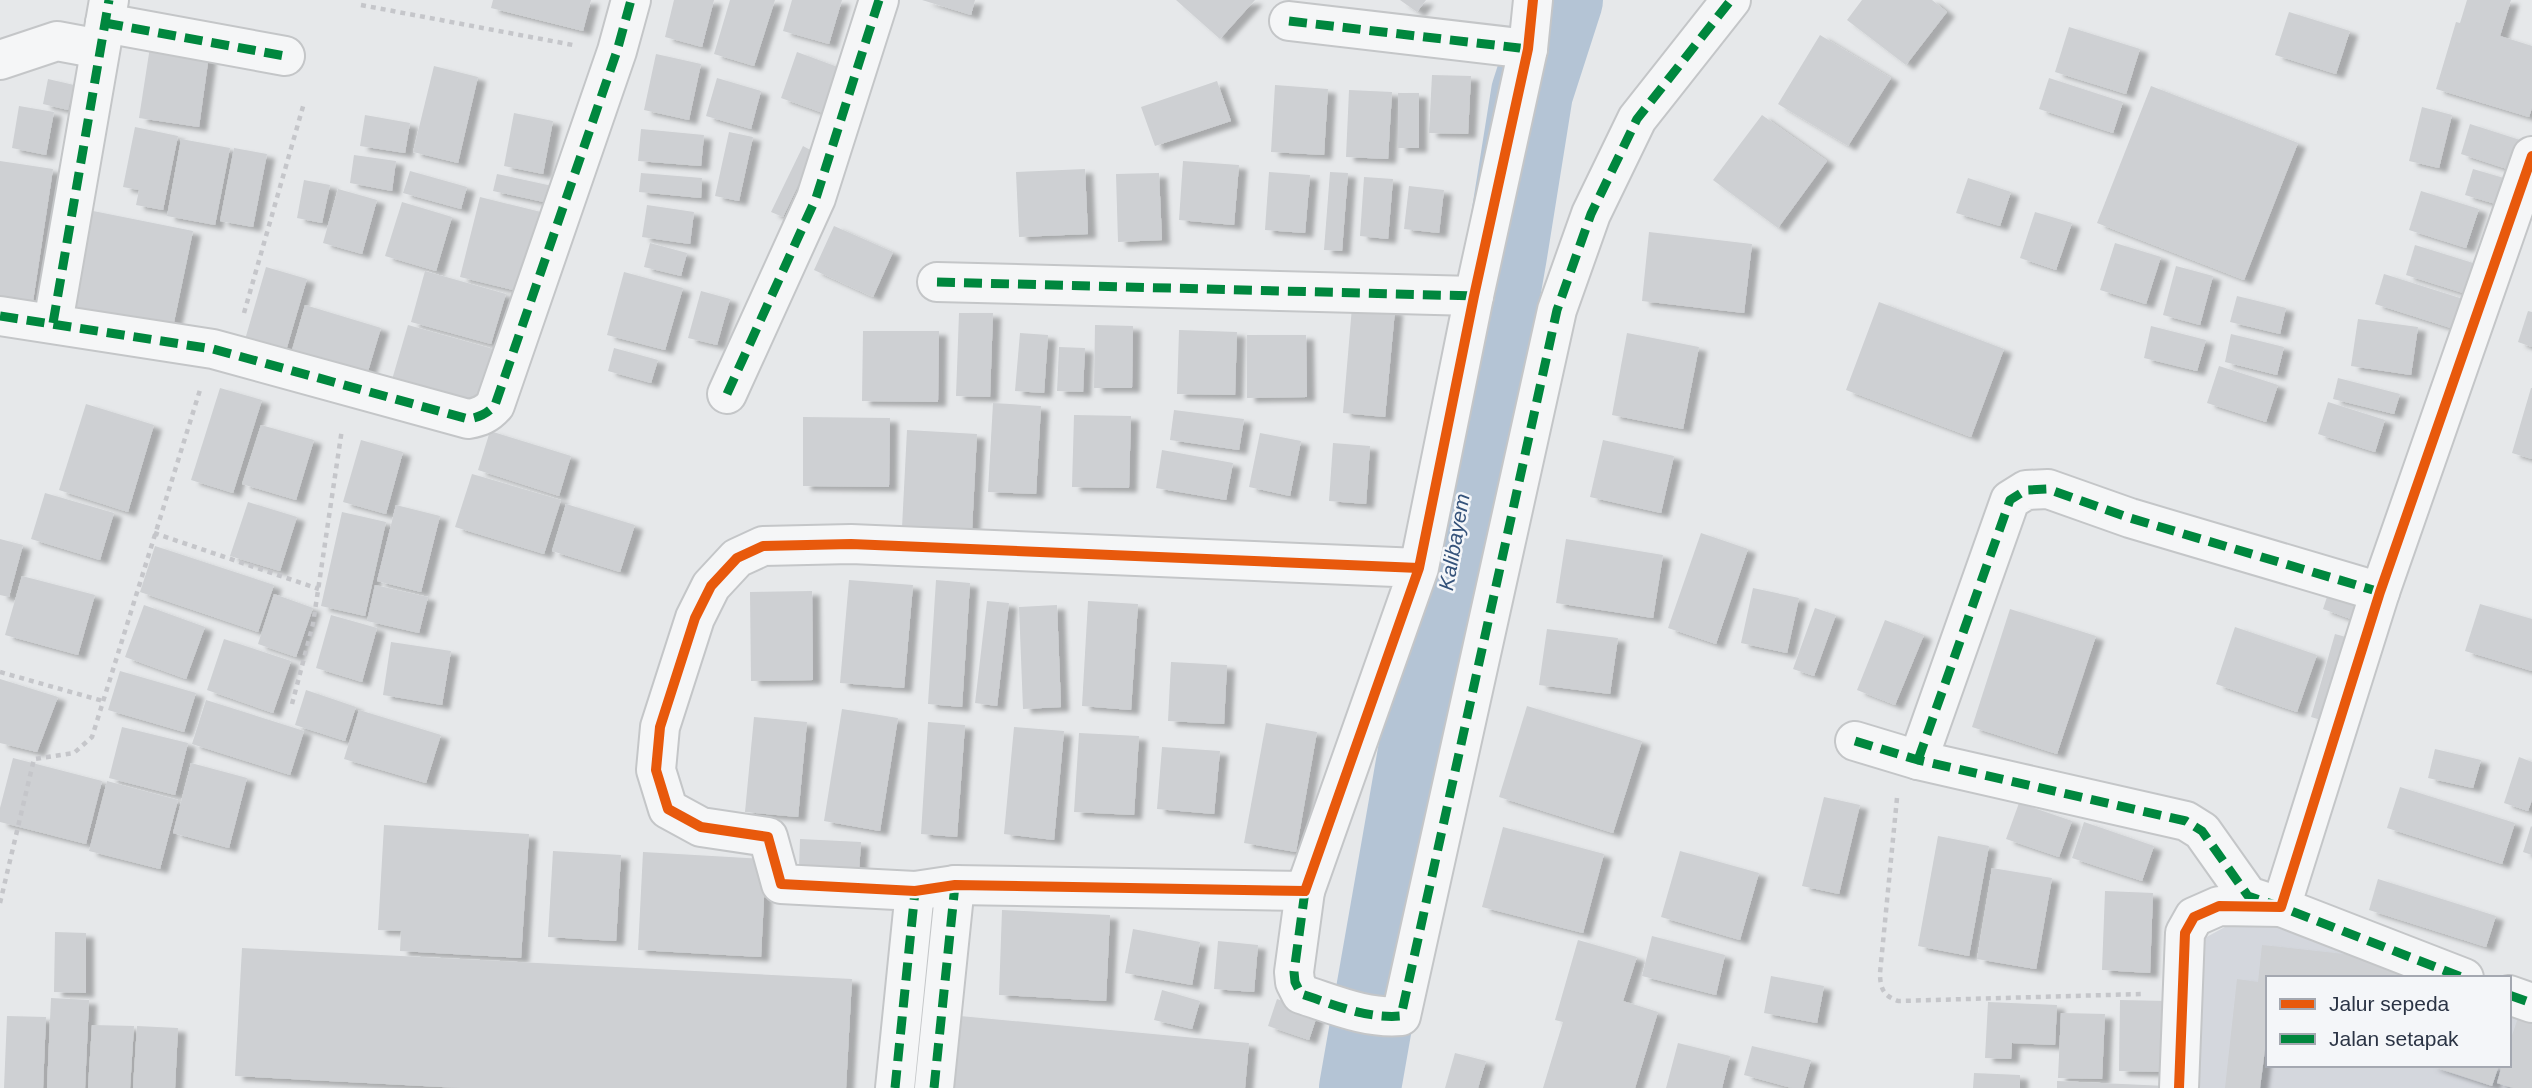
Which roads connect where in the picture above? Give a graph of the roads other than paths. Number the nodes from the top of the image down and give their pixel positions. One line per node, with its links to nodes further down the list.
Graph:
1 (631, 0): 14 (street)
2 (878, 0): 15 (street)
3 (1533, 0): 7 (street)
4 (1731, 0): 22 (street)
5 (1289, 21): 7 (street)
6 (104, 24): 8 (street); 9 (street); 14 (street)
7 (1528, 49): 12 (street)
8 (285, 56)
9 (0, 60)
10 (2532, 156): 17 (street)
11 (937, 282): 12 (street)
12 (1474, 296): 16 (street)
13 (0, 316): 14 (street)
14 (52, 323)
15 (727, 394)
16 (1419, 568): 21 (street); 22 (street)
17 (2380, 592): 19 (street); 23 (street)
18 (1855, 741): 19 (street)
19 (1910, 758): 23 (street)
20 (955, 885): 21 (street); 22 (street); 28 (street)
21 (915, 891): 27 (street)
22 (1305, 891)
23 (2281, 907): 24 (street); 29 (street)
24 (2459, 976)
25 (2511, 996): 26 (street)
26 (2532, 1003)
27 (895, 1088)
28 (934, 1088)
29 (2179, 1088)

